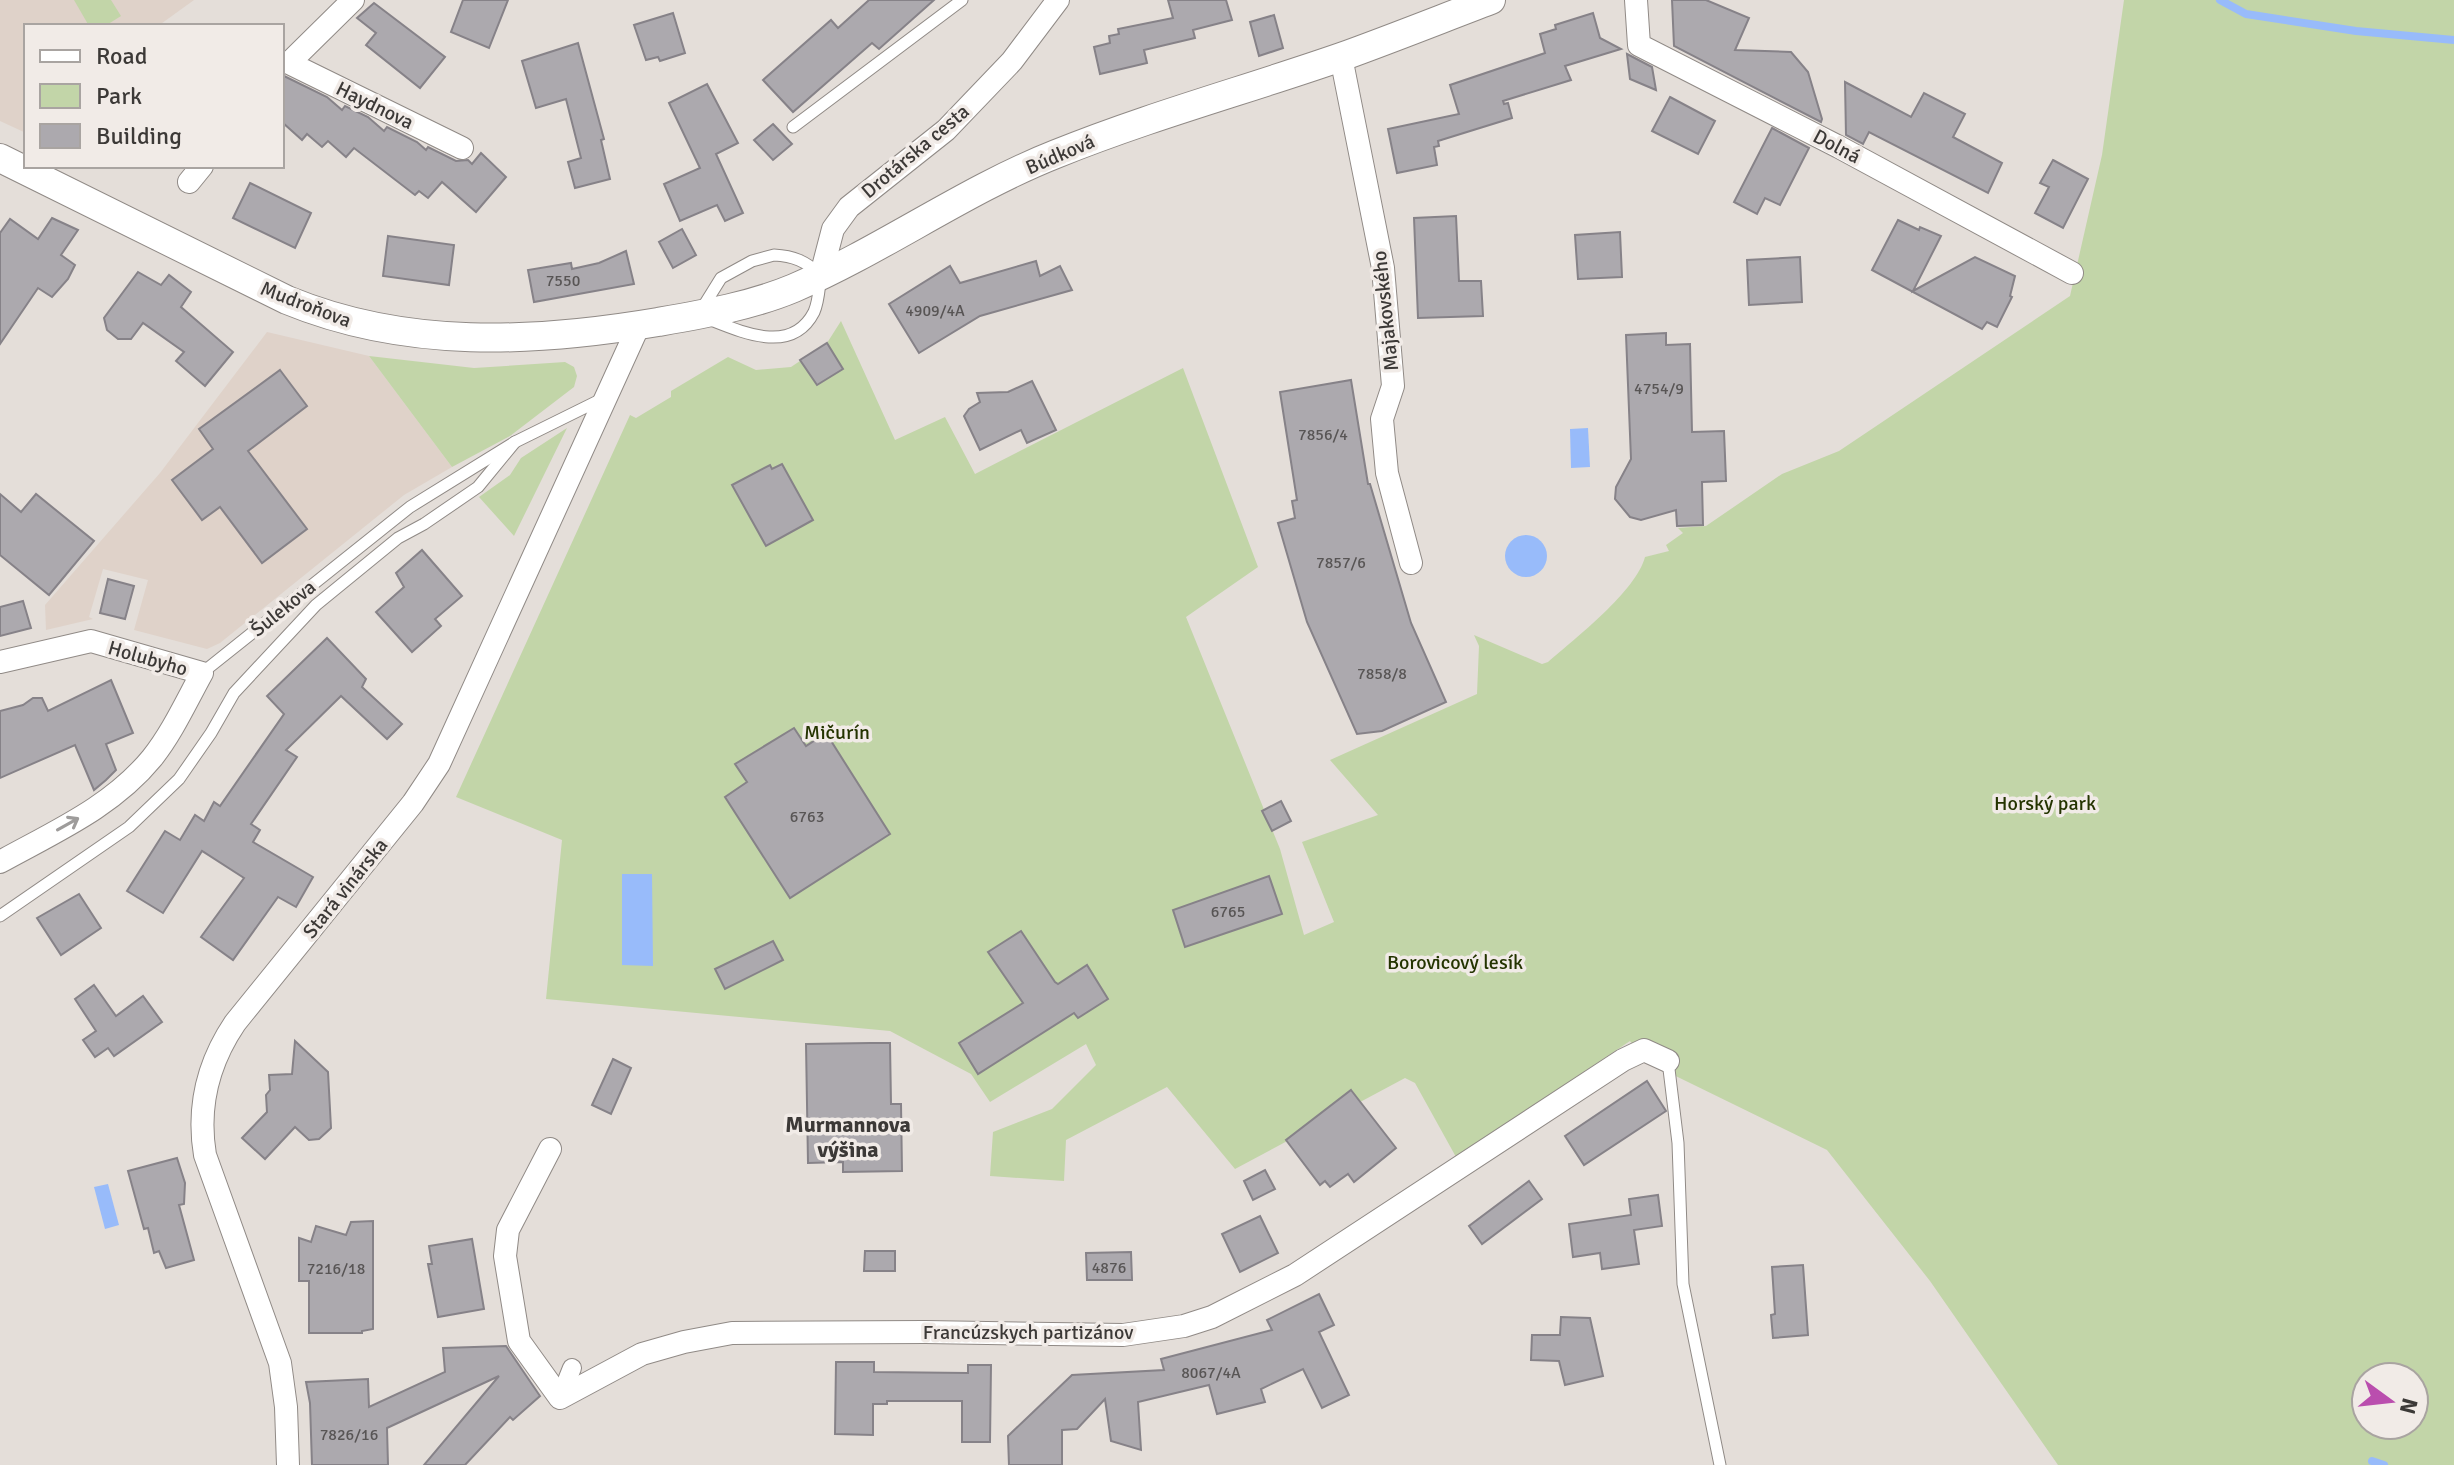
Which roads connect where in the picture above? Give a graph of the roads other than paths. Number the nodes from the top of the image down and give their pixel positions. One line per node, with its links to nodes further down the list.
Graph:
1 (353, 0): 7 (street, Haydnova)
2 (962, 0): 8 (lane)
3 (1058, 0): 12 (street, Drotárska cesta)
4 (1491, 0): 6 (street, Búdková)
5 (1636, 0): 11 (street, Dolná)
6 (1341, 57): 12 (street, Búdková); 17 (street, Majakovského)
7 (285, 67): 9 (street, Haydnova)
8 (793, 127)
9 (462, 148)
10 (0, 158): 14 (street, Mudroňova)
11 (2072, 273)
12 (821, 275): 13 (street, Búdková); 13 (lane); 13 (lane)
13 (698, 315): 14 (street, Búdková)
14 (639, 325): 15 (street, Stará vinárska)
15 (606, 398): 16 (lane, Šulekova); 26 (street, Stará vinárska)
16 (515, 442): 19 (lane, Šulekova); 21 (lane)
17 (1411, 563)
18 (0, 662): 19 (street, Holubyho)
19 (202, 673): 20 (street, Šulekova, one-way to 19)
20 (0, 862)
21 (0, 916)
22 (1668, 1061): 25 (street, Francúzskych partizánov); 27 (lane)
23 (550, 1149): 25 (street)
24 (572, 1368): 25 (street)
25 (560, 1398)
26 (288, 1465)
27 (1720, 1465)

